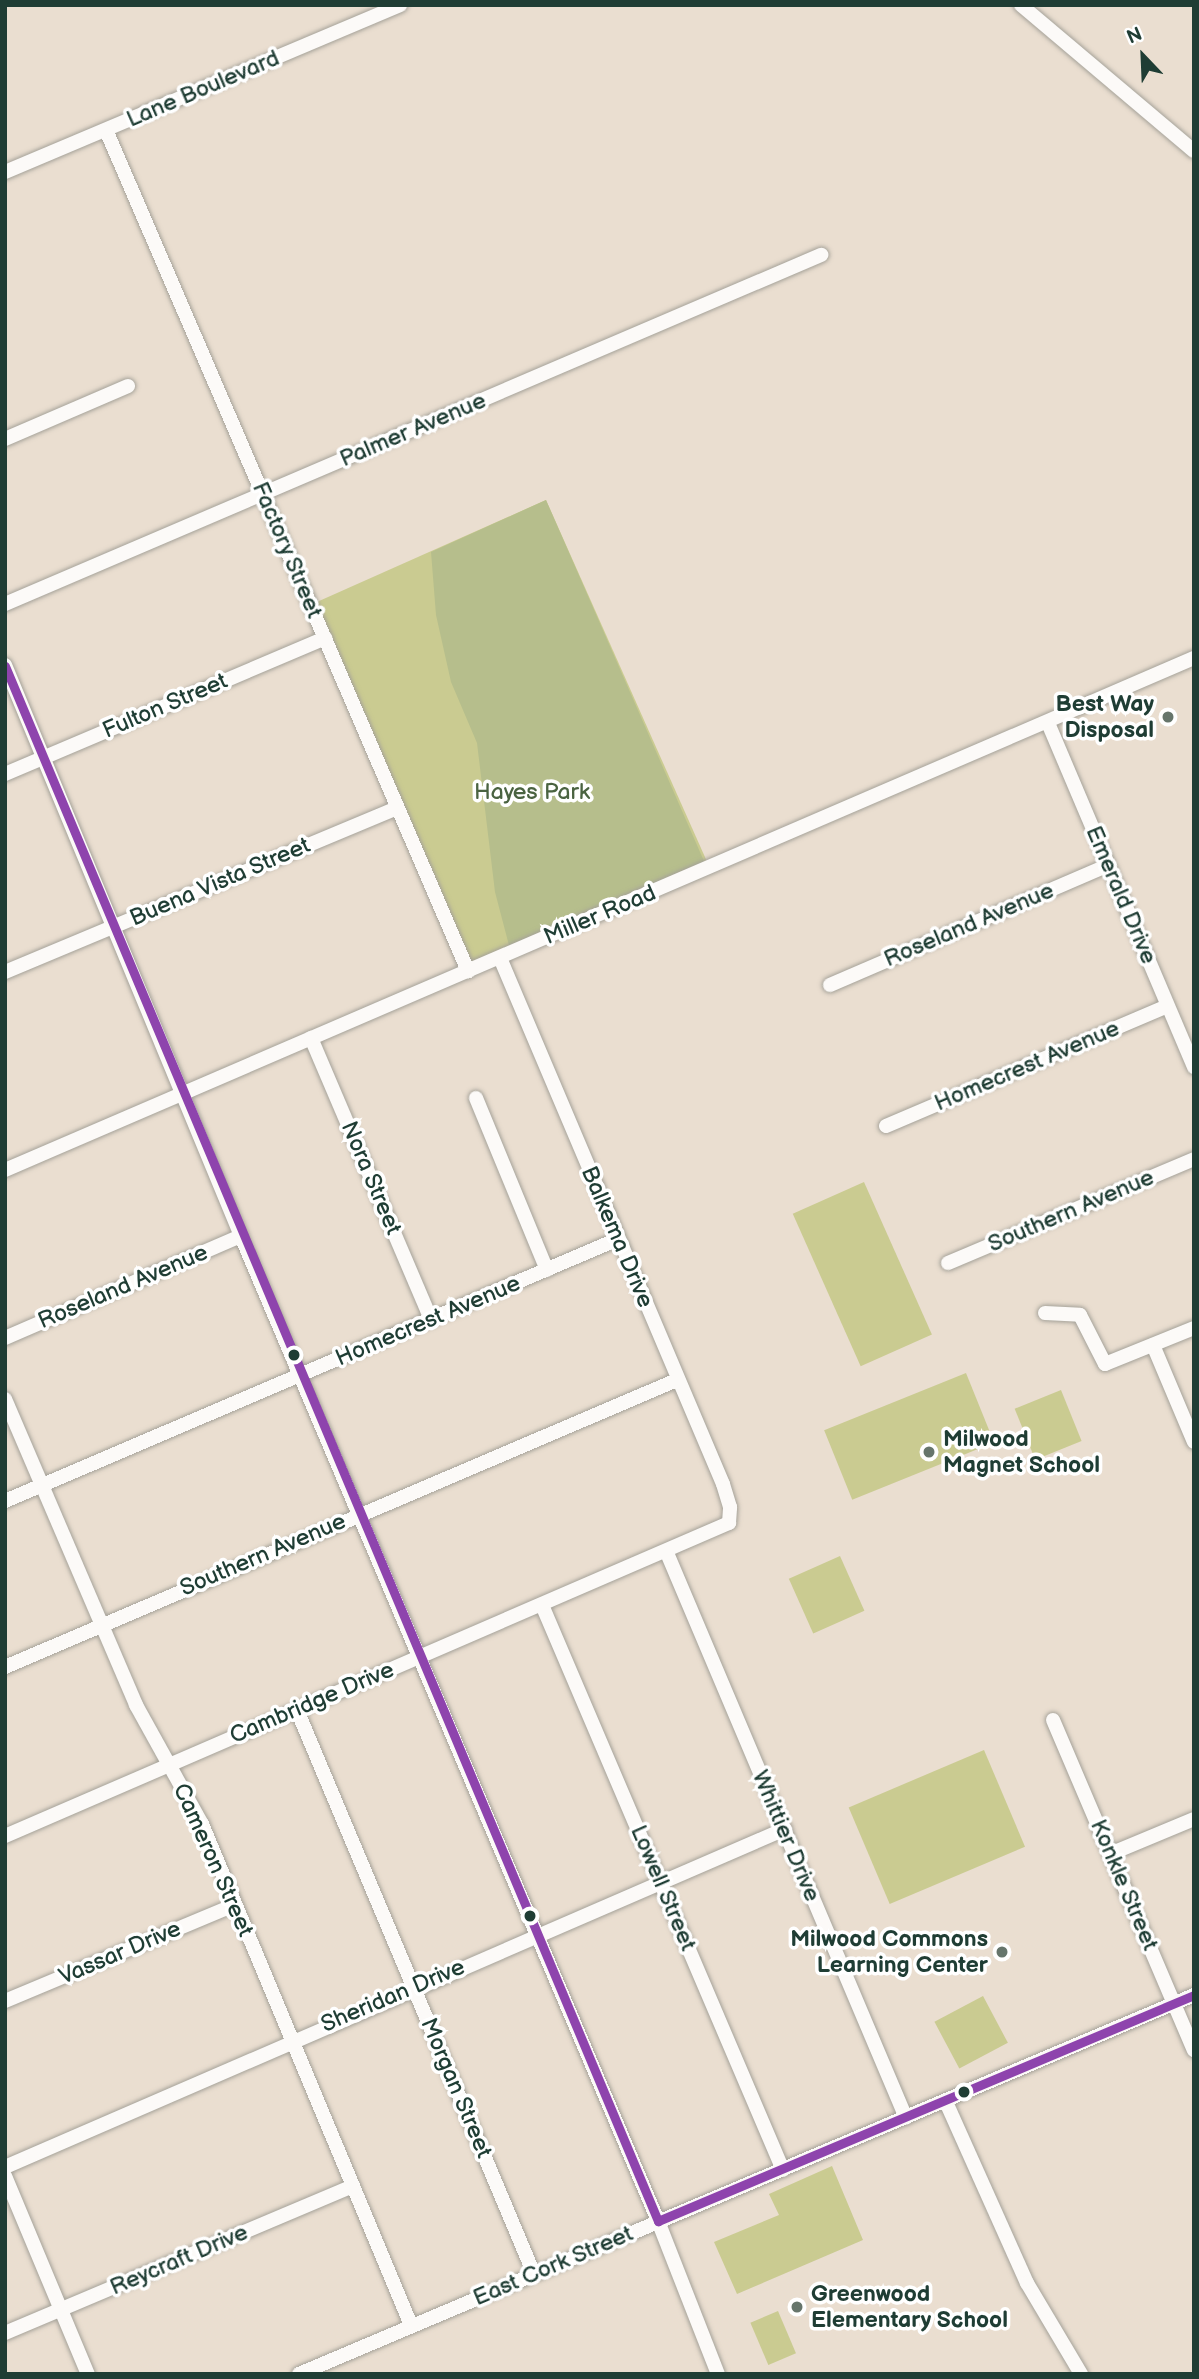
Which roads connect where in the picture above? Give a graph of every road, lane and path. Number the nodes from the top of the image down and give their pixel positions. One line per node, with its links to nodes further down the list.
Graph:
1 (400, 5): 3 (street, Lane Boulevard)
2 (1021, 5): 4 (street)
3 (106, 130): 6 (street, Lane Boulevard); 10 (street, Factory Street)
4 (1194, 151)
5 (5, 155): 6 (street)
6 (8, 171)
7 (821, 255): 10 (street, Palmer Avenue)
8 (128, 386): 9 (street)
9 (5, 439)
10 (263, 494): 11 (street, Palmer Avenue); 12 (street, Factory Street)
11 (5, 604)
12 (325, 638): 16 (street, Fulton Street); 18 (street, Factory Street)
13 (1194, 658): 15 (street, Miller Road)
14 (5, 666): 16 (street)
15 (1048, 723): 19 (street, Emerald Drive); 21 (street, Miller Road)
16 (45, 757): 17 (street, Fulton Street); 20 (street)
17 (5, 774)
18 (397, 808): 20 (street, Buena Vista Street); 22 (street, Factory Street)
19 (1108, 865): 24 (street, Roseland Avenue); 25 (street, Emerald Drive)
20 (115, 926): 23 (street, Buena Vista Street); 28 (street)
21 (500, 958): 22 (street, Miller Road); 34 (street, Balkema Drive)
22 (468, 971): 26 (street, Miller Road)
23 (5, 972)
24 (830, 985)
25 (1168, 1006): 27 (street, Emerald Drive); 30 (street, Homecrest Avenue)
26 (311, 1038): 28 (street, Miller Road); 38 (street, Nora Street)
27 (1194, 1067)
28 (184, 1092): 32 (street, Miller Road); 33 (street)
29 (475, 1098): 36 (street)
30 (886, 1126)
31 (1194, 1159): 35 (street, Southern Avenue)
32 (5, 1170)
33 (241, 1236): 40 (street, Roseland Avenue); 42 (street)
34 (618, 1239): 36 (street, Homecrest Avenue); 43 (street, Balkema Drive)
35 (948, 1263)
36 (547, 1270): 38 (street, Homecrest Avenue)
37 (1045, 1313): 41 (street)
38 (430, 1319): 42 (street, Homecrest Avenue)
39 (1194, 1328): 41 (street)
40 (5, 1338)
41 (1153, 1345): 45 (street)
42 (300, 1376): 46 (street, Homecrest Avenue); 48 (street)
43 (677, 1380): 48 (street, Southern Avenue); 49 (street, Balkema Drive)
44 (5, 1399): 46 (street, Cameron Street)
45 (1194, 1443)
46 (41, 1486): 47 (street, Homecrest Avenue); 52 (street, Cameron Street)
47 (5, 1501)
48 (359, 1514): 52 (street, Southern Avenue); 53 (street)
49 (731, 1517): 50 (street, Cambridge Drive)
50 (667, 1553): 51 (street, Cambridge Drive); 59 (street, Whittier Drive)
51 (542, 1605): 53 (street, Cambridge Drive); 62 (street, Lowell Street)
52 (101, 1625): 54 (street, Southern Avenue); 57 (street, Cameron Street)
53 (420, 1656): 55 (street, Cambridge Drive); 64 (street)
54 (5, 1667)
55 (297, 1710): 57 (street, Cambridge Drive); 65 (street, Morgan Street)
56 (1053, 1720): 61 (street, Konkle Street)
57 (169, 1765): 60 (street, Cambridge Drive); 63 (street, Cameron Street)
58 (1194, 1819): 61 (street)
59 (785, 1829): 62 (street, Sheridan Drive); 72 (street, Whittier Drive)
60 (5, 1836)
61 (1110, 1854): 68 (street, Konkle Street)
62 (660, 1882): 64 (street, Sheridan Drive); 74 (street, Lowell Street)
63 (235, 1905): 67 (street, Vassar Drive); 69 (street, Cameron Street)
64 (537, 1934): 65 (street, Sheridan Drive); 77 (street)
65 (414, 1987): 69 (street, Sheridan Drive); 78 (street, Morgan Street)
66 (1194, 1995): 68 (street, East Cork Street)
67 (5, 2001)
68 (1174, 2004): 70 (street, Konkle Street); 71 (street, East Cork Street)
69 (294, 2044): 73 (street, Sheridan Drive); 76 (street, Cameron Street)
70 (1194, 2050)
71 (946, 2102): 72 (street, East Cork Street); 85 (street)
72 (906, 2118): 74 (street, East Cork Street)
73 (5, 2167)
74 (783, 2170): 77 (street, East Cork Street)
75 (5, 2176): 79 (street)
76 (353, 2186): 79 (street, Reycraft Drive); 80 (street, Cameron Street)
77 (658, 2221): 78 (street, East Cork Street); 84 (street)
78 (534, 2274): 80 (street, East Cork Street)
79 (61, 2310): 81 (street, Reycraft Drive); 82 (street)
80 (411, 2325): 83 (street, East Cork Street)
81 (5, 2333)
82 (88, 2374)
83 (299, 2374)
84 (718, 2374)
85 (1081, 2374)

